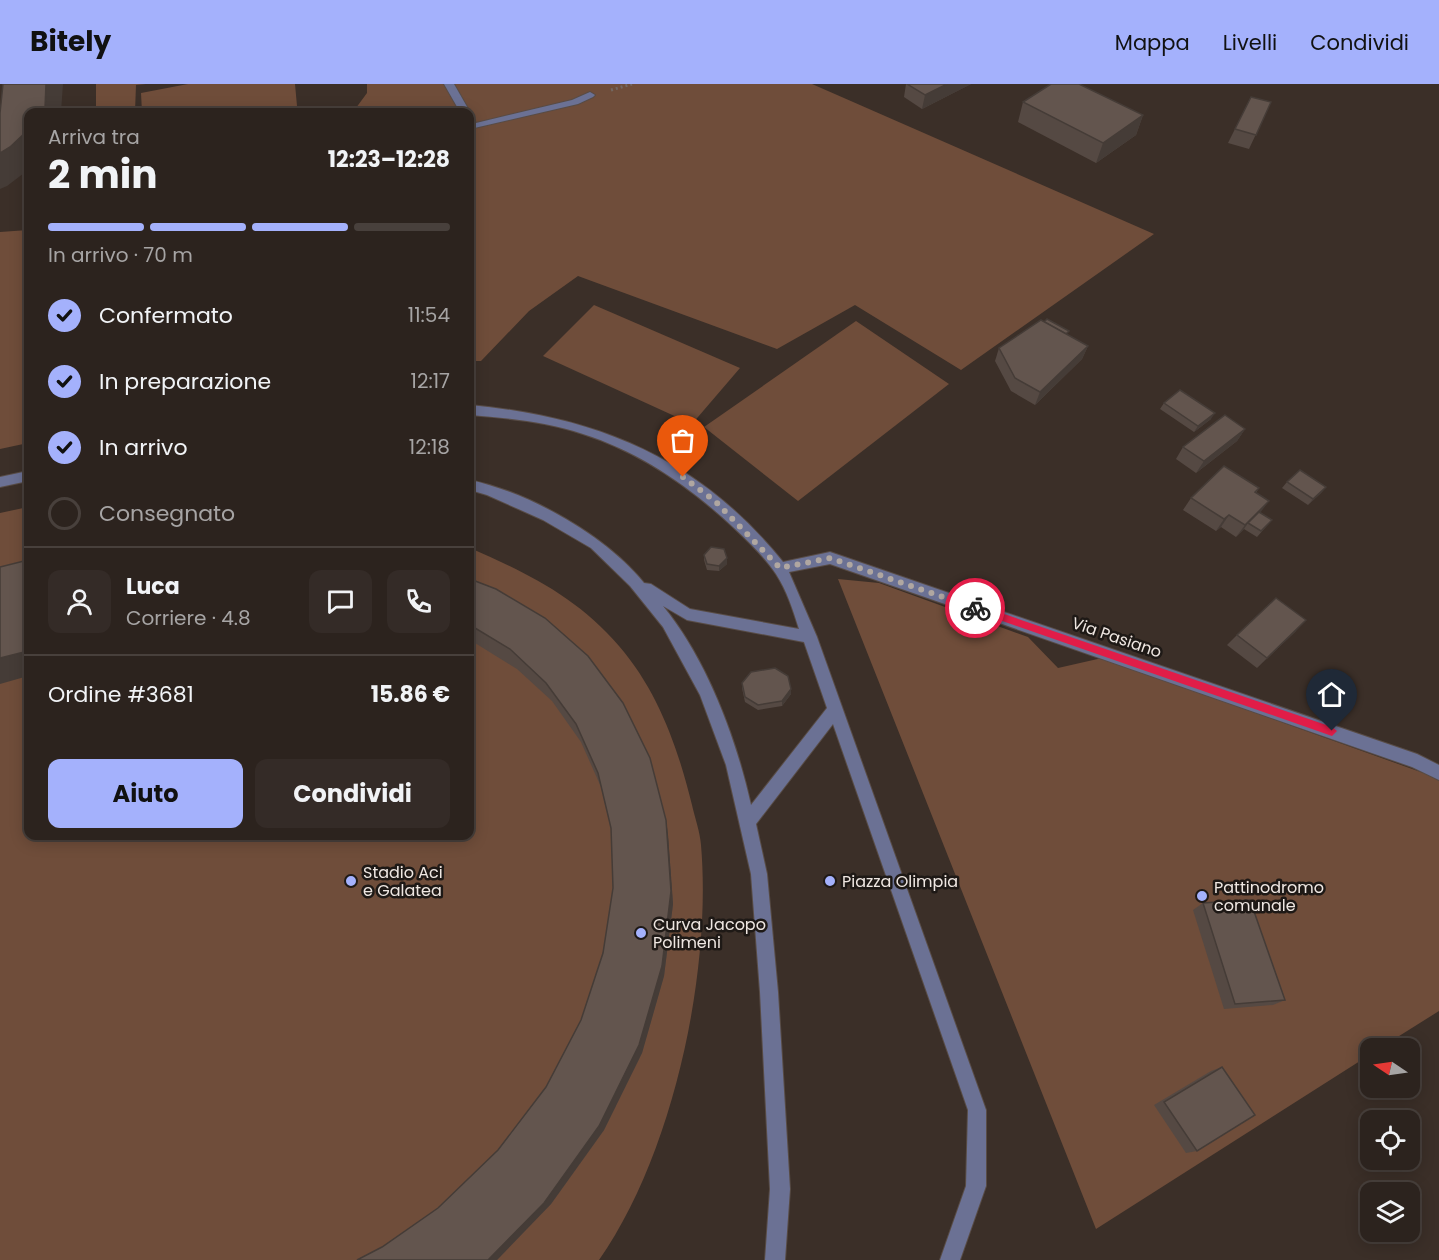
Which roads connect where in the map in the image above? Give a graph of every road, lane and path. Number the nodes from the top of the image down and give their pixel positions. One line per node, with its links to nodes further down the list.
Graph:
1 (449, 84): 3 (street)
2 (590, 95): 4 (street)
3 (463, 108)
4 (474, 127)
5 (474, 410): 9 (street)
6 (24, 477): 7 (street)
7 (0, 482)
8 (474, 486): 10 (street)
9 (780, 568): 11 (street); 13 (street, Via Pasiano)
10 (635, 582): 11 (street); 14 (street)
11 (810, 637): 12 (street)
12 (835, 709): 14 (street); 16 (street)
13 (1439, 773)
14 (747, 823): 15 (street)
15 (775, 1260)
16 (950, 1260)

